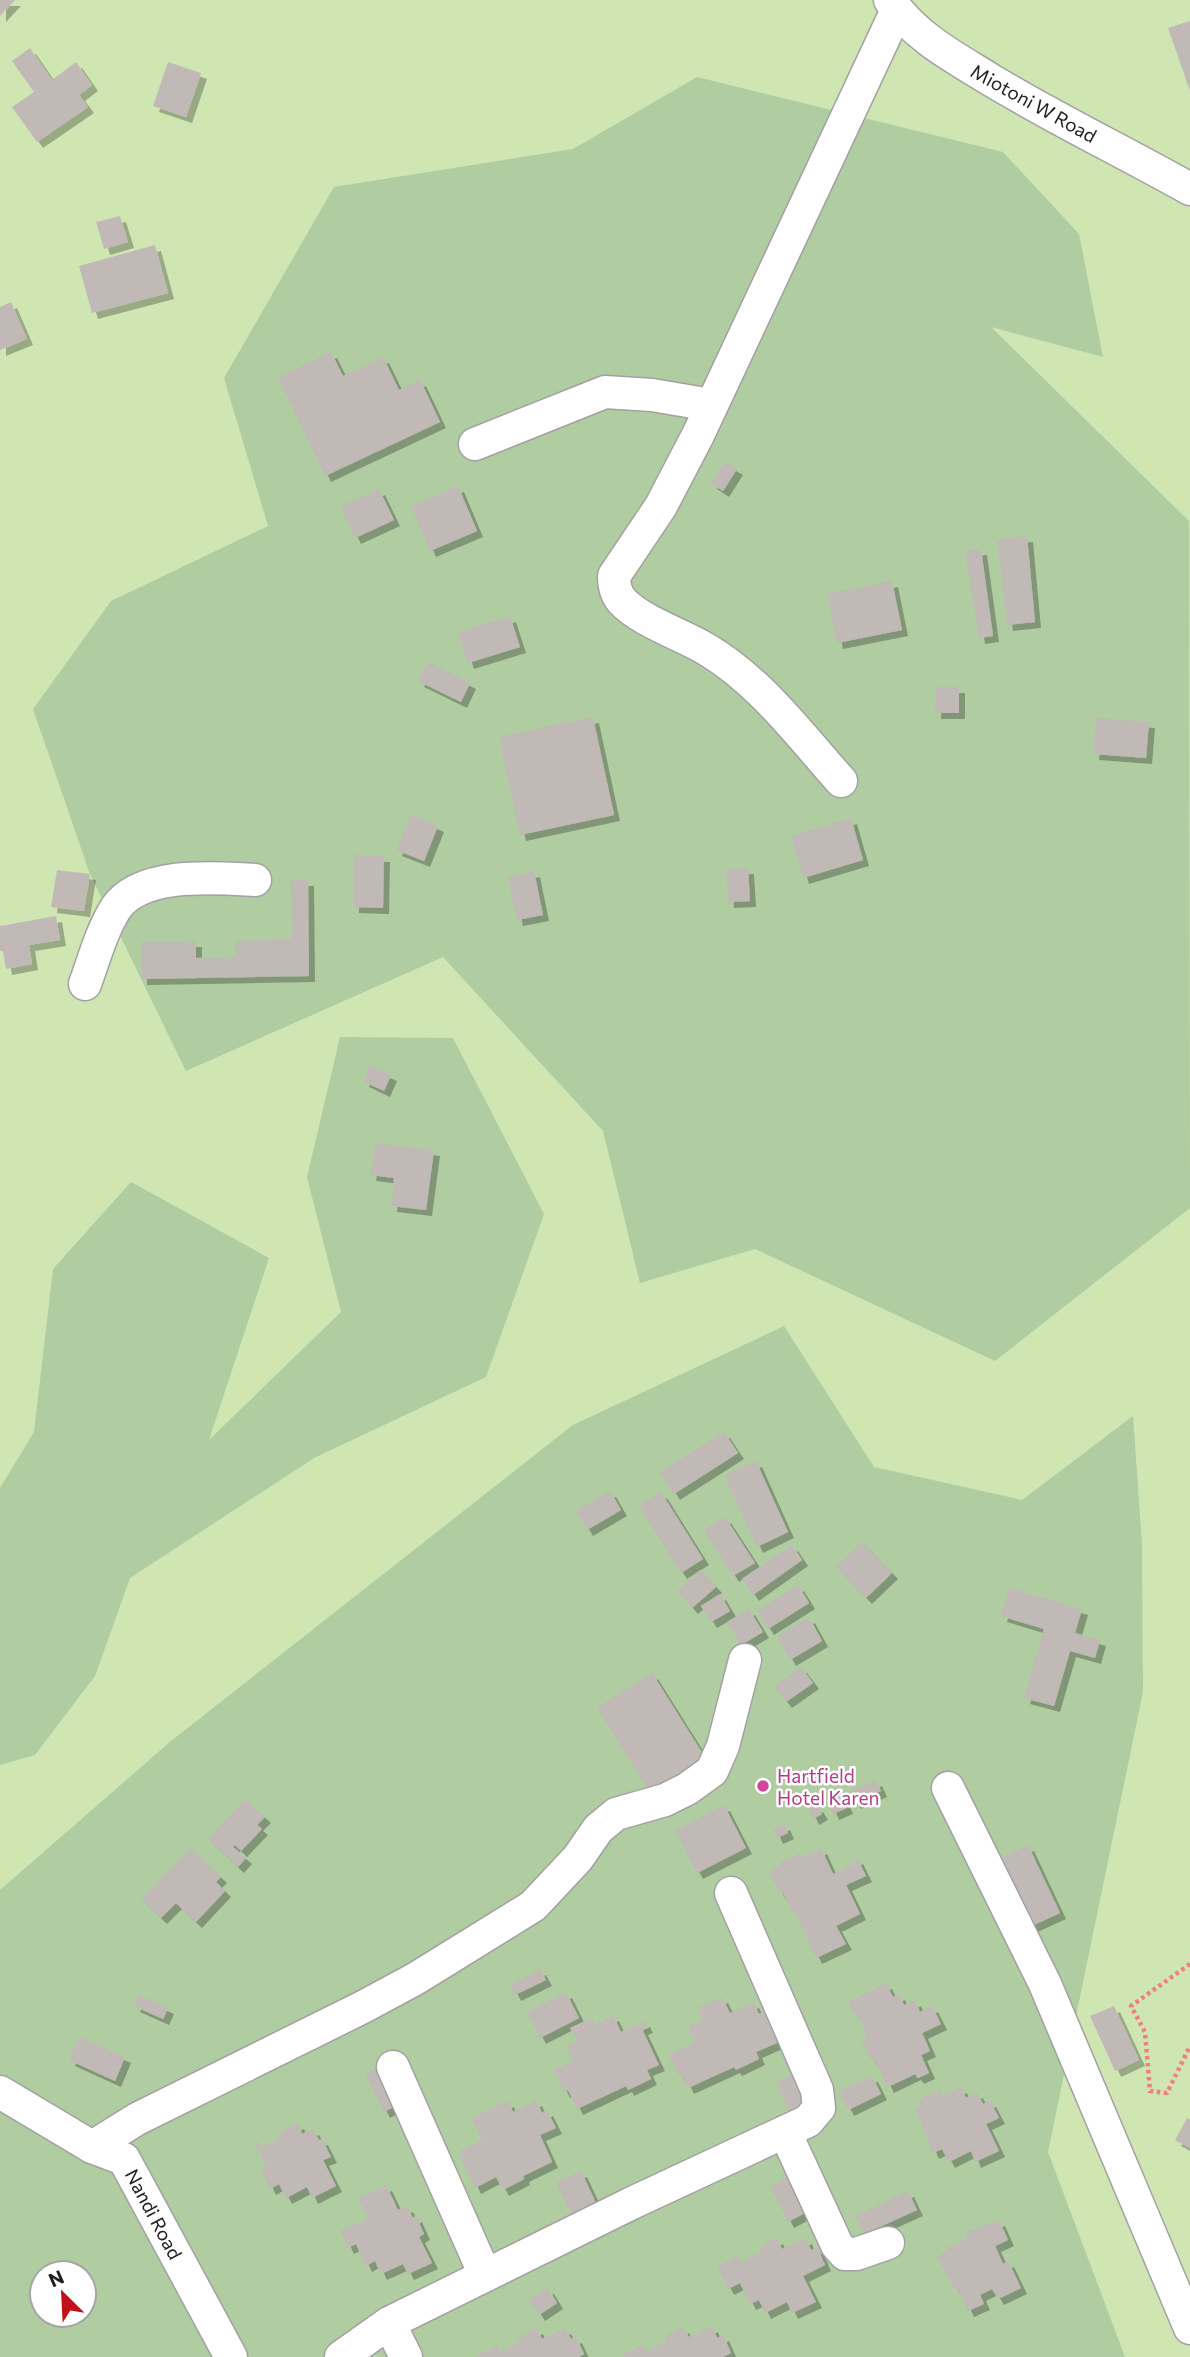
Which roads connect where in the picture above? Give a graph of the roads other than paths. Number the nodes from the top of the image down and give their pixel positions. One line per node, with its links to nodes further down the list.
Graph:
1 (894, 5): 2 (street, Miotoni W Road); 3 (street)
2 (1190, 189)
3 (711, 405): 4 (street); 5 (street)
4 (475, 444)
5 (841, 780)
6 (255, 880): 7 (street)
7 (85, 984)
8 (745, 1660): 14 (street)
9 (947, 1788): 18 (street)
10 (731, 1893): 13 (street)
11 (393, 2067): 16 (street)
12 (0, 2092): 14 (street, Nandi Road)
13 (785, 2132): 15 (street); 16 (street)
14 (92, 2147): 19 (street, Nandi Road)
15 (888, 2243)
16 (485, 2275): 17 (street)
17 (389, 2323): 20 (street); 21 (street)
18 (1190, 2328)
19 (231, 2357)
20 (341, 2357)
21 (406, 2357)

